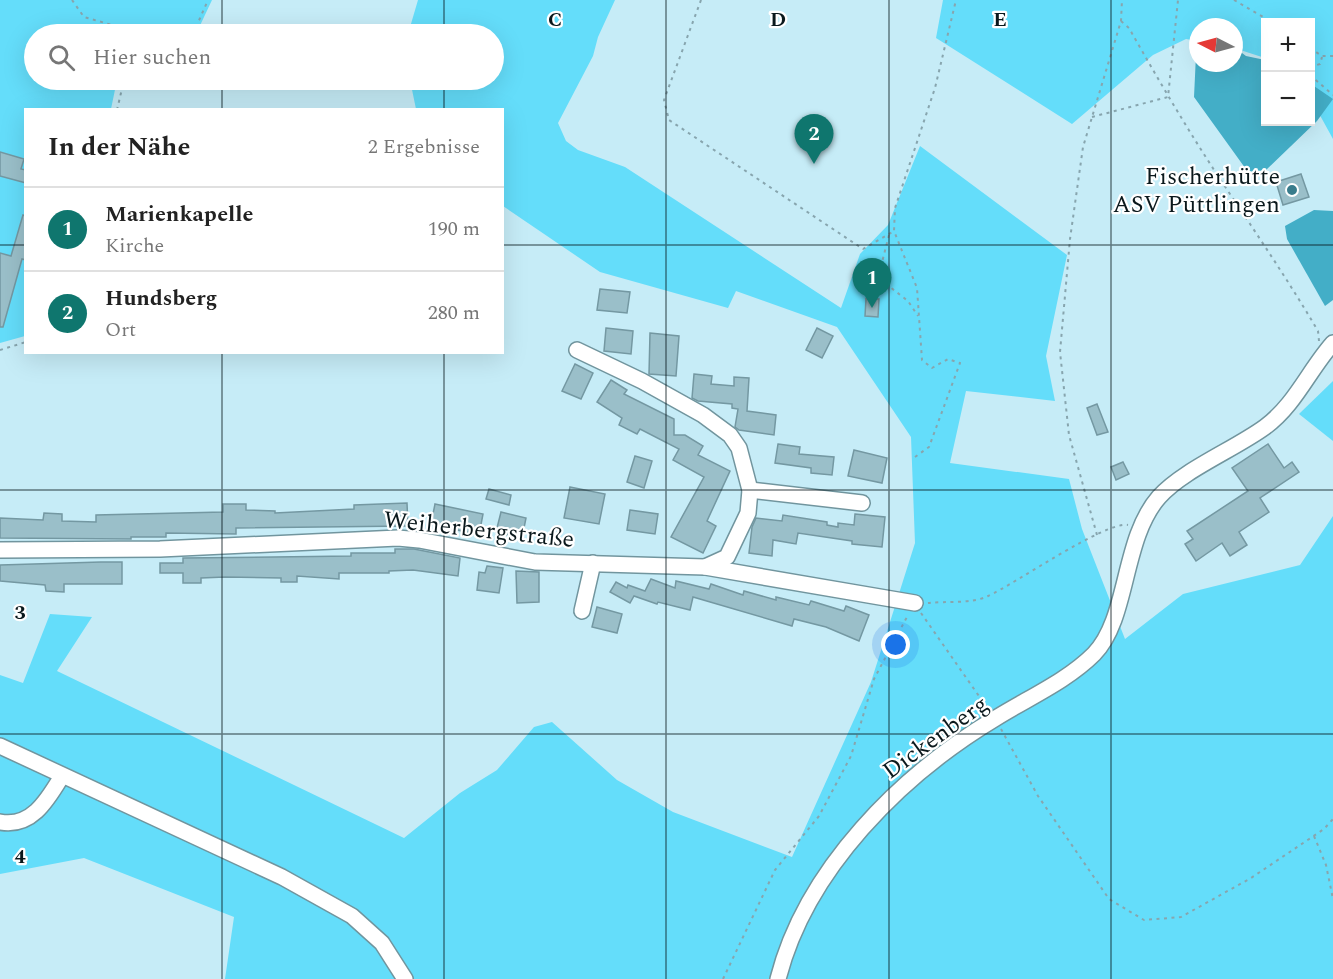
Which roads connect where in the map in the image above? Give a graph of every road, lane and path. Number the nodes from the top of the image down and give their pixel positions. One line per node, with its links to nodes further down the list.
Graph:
1 (72, 0): 10 (path)
2 (208, 0): 11 (path)
3 (701, 0): 23 (path)
4 (956, 0): 22 (path)
5 (1122, 0): 9 (path)
6 (1179, 0): 19 (path)
7 (1234, 0): 8 (path)
8 (1265, 18)
9 (1121, 21): 19 (path); 21 (path)
10 (108, 24)
11 (197, 24)
12 (1315, 51): 13 (path)
13 (1322, 56): 14 (path); 15 (path)
14 (1333, 56)
15 (1315, 65)
16 (1315, 79): 18 (path)
17 (122, 90): 20 (path)
18 (1333, 95)
19 (1168, 97): 21 (path); 29 (path)
20 (117, 108)
21 (1092, 117): 34 (path)
22 (894, 231): 23 (path); 24 (path)
23 (890, 233): 24 (path)
24 (920, 318): 30 (path)
25 (24, 343): 27 (path)
26 (1333, 343): 29 (street)
27 (0, 350)
28 (577, 350): 31 (street)
29 (1320, 360): 33 (street)
30 (915, 457)
31 (750, 490): 32 (street); 37 (street)
32 (862, 502)
33 (1139, 527): 34 (path); 40 (street, Dickenberg)
34 (1097, 535): 38 (path)
35 (0, 550): 36 (street, Weiherbergstraße)
36 (593, 563): 37 (street, Weiherbergstraße); 39 (street)
37 (705, 567): 38 (street, Weiherbergstraße)
38 (915, 603): 40 (path); 48 (path)
39 (582, 611)
40 (995, 718): 45 (path); 49 (street, Dickenberg)
41 (0, 746): 42 (street)
42 (62, 776): 44 (street); 47 (street)
43 (1333, 819): 45 (path)
44 (0, 822)
45 (1314, 835): 46 (path)
46 (1333, 899)
47 (405, 979)
48 (723, 979)
49 (778, 979)

